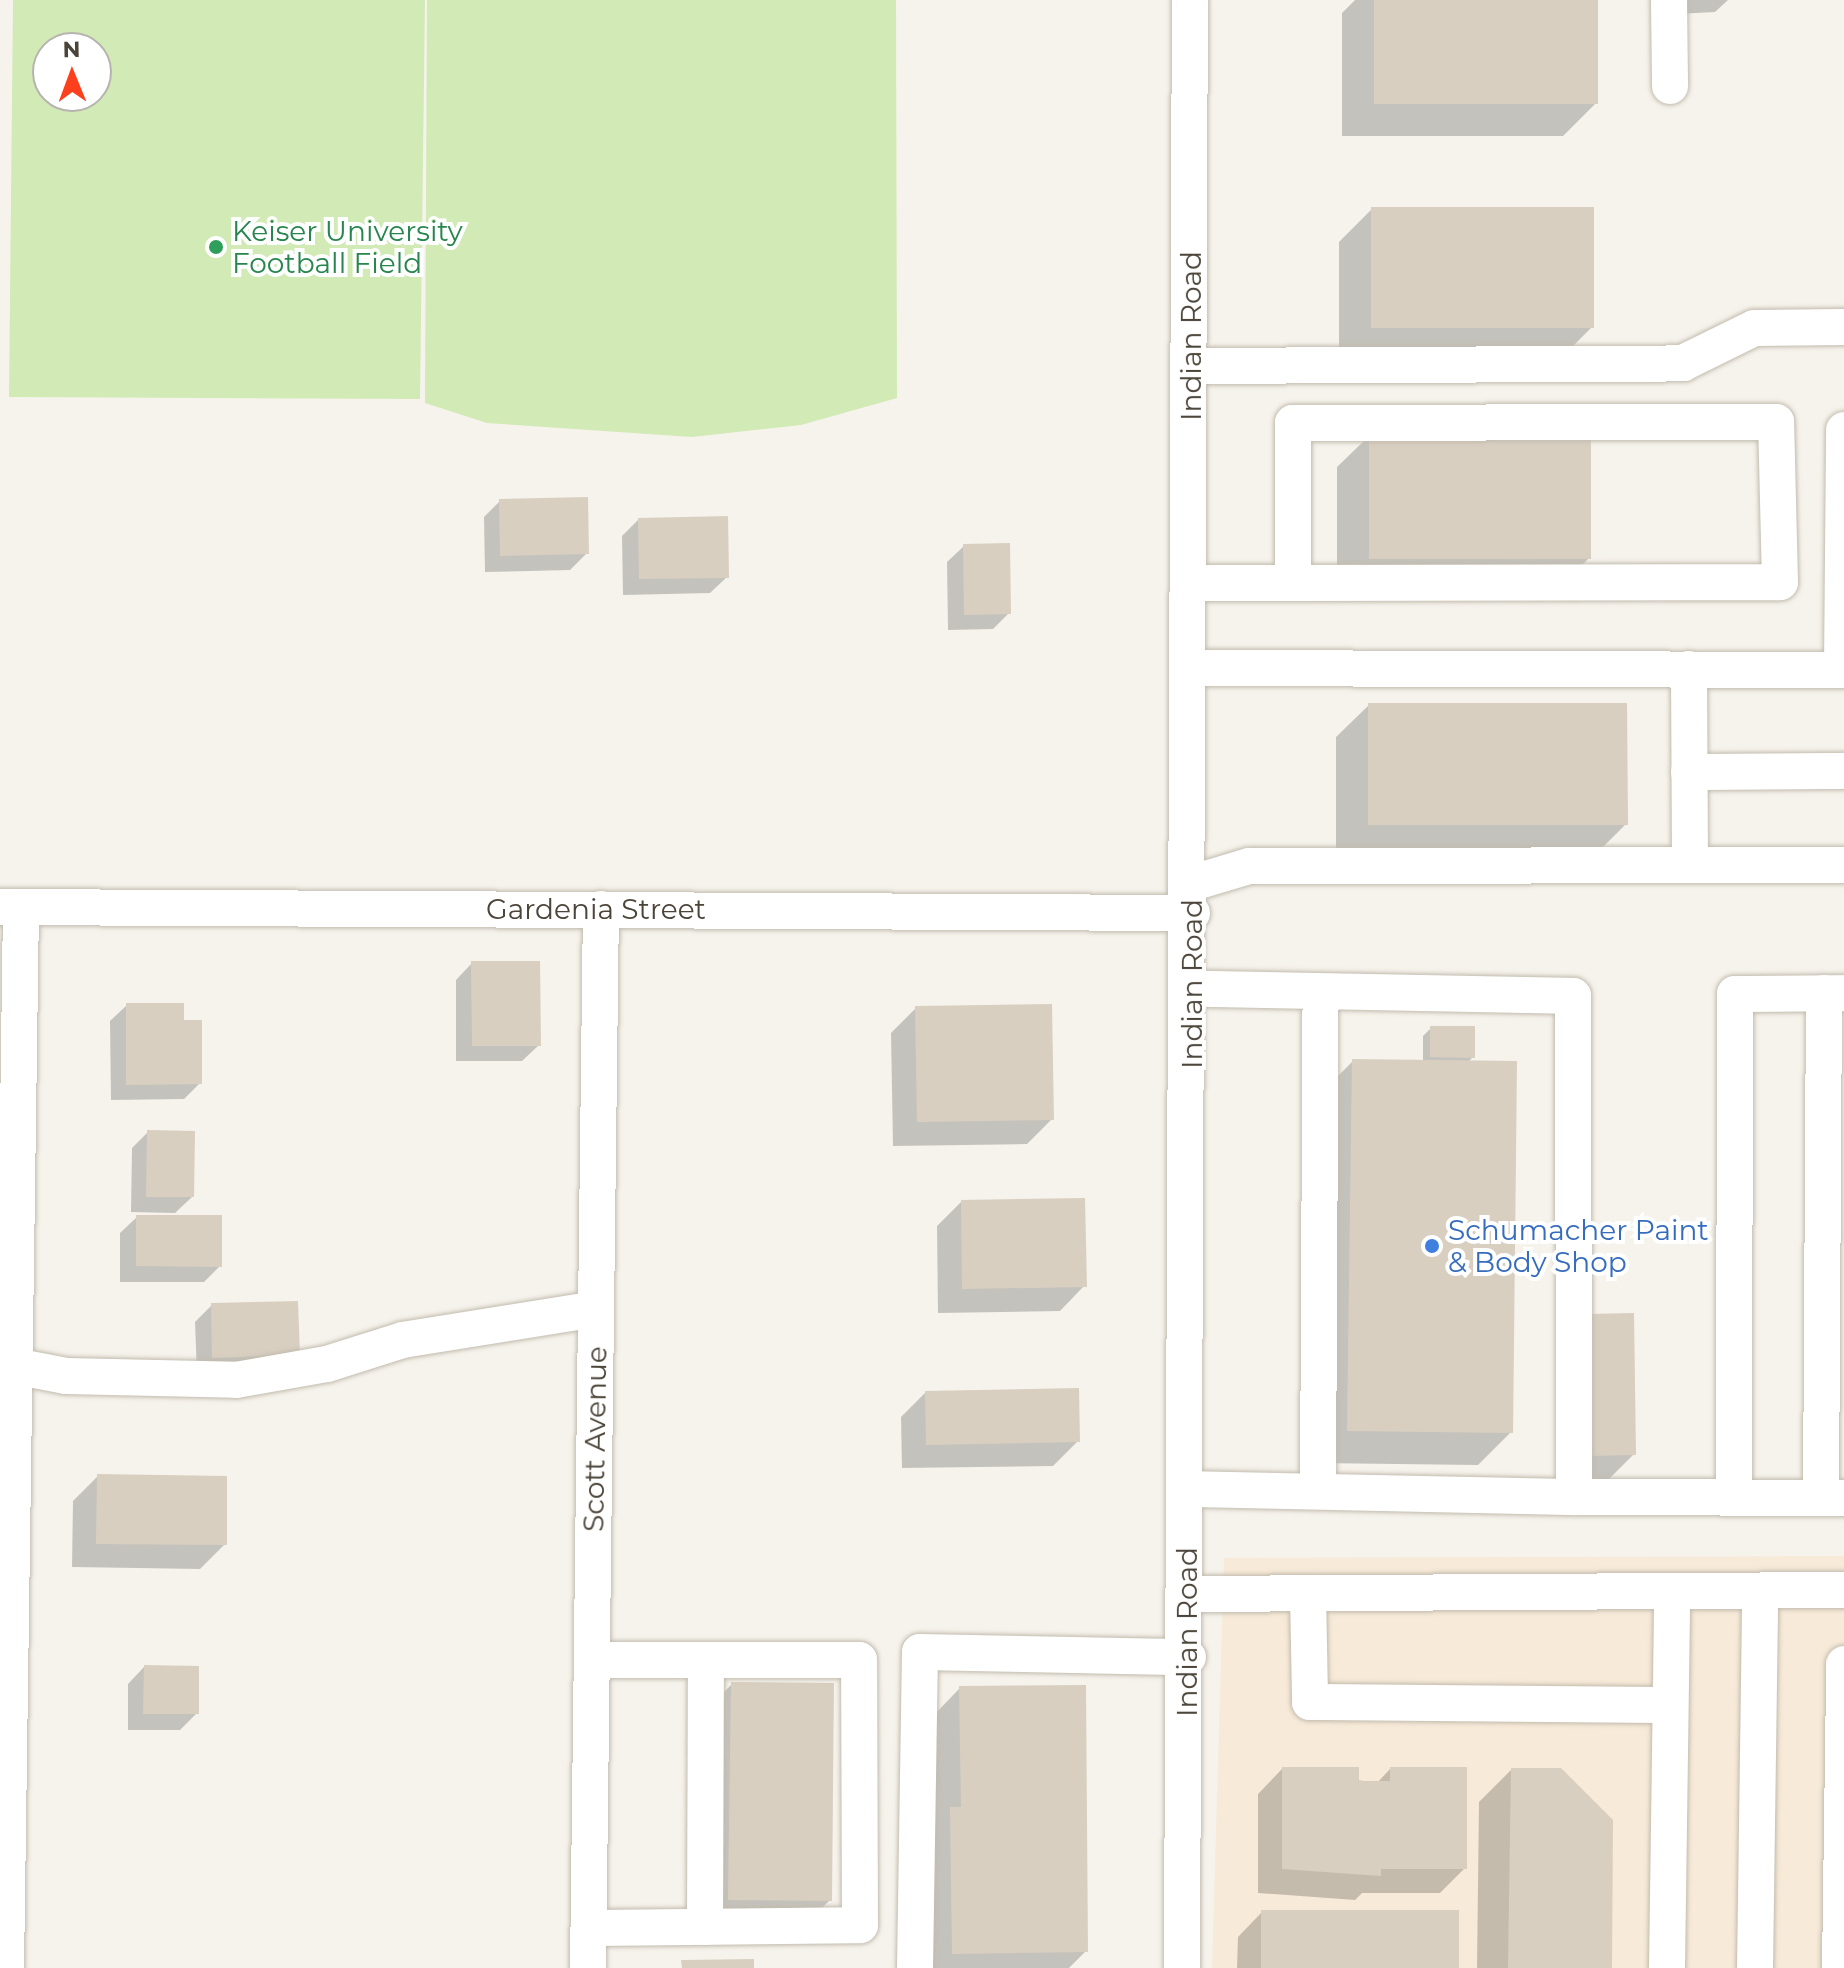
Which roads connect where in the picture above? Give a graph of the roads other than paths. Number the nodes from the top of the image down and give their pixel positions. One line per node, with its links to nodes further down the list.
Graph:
1 (1190, 0): 5 (street, Indian Road)
2 (1669, 0): 3 (street)
3 (1670, 86)
4 (1844, 327): 5 (street)
5 (1191, 366): 7 (street, Indian Road)
6 (1844, 430): 9 (street)
7 (1191, 583): 8 (street); 10 (street, Indian Road)
8 (1293, 583): 8 (street)
9 (1843, 584): 12 (street)
10 (1192, 668): 11 (street); 17 (street, Indian Road)
11 (1689, 669): 12 (street); 14 (street)
12 (1843, 670)
13 (1844, 771): 14 (street)
14 (1689, 772): 15 (street)
15 (1690, 865): 16 (street, Gardenia Street); 17 (street, Gardenia Street)
16 (1844, 865)
17 (1192, 898): 19 (street, Gardenia Street); 20 (street, Indian Road)
18 (10, 907): 19 (street, Gardenia Street); 24 (street)
19 (601, 909): 23 (street, Scott Avenue)
20 (1192, 989): 21 (street); 25 (street, Indian Road)
21 (1321, 992): 26 (street); 27 (street)
22 (1834, 993): 28 (street); 29 (street)
23 (596, 1309): 24 (street); 36 (street, Scott Avenue)
24 (14, 1366): 42 (street)
25 (1188, 1489): 26 (street); 34 (street, Indian Road)
26 (1318, 1491): 27 (street)
27 (1574, 1497): 28 (street)
28 (1734, 1498): 29 (street)
29 (1833, 1498)
30 (1844, 1590): 31 (street)
31 (1760, 1591): 32 (street); 47 (street)
32 (1672, 1592): 33 (street); 39 (street)
33 (1308, 1593): 34 (street); 39 (street)
34 (1188, 1594): 35 (street, Indian Road)
35 (1188, 1657): 44 (street); 45 (street, Indian Road)
36 (592, 1660): 37 (street); 41 (street, Scott Avenue)
37 (706, 1660): 40 (street); 40 (street)
38 (1844, 1664): 48 (street)
39 (1670, 1705): 46 (street)
40 (705, 1927): 41 (street)
41 (589, 1928): 43 (street, Scott Avenue)
42 (6, 1968)
43 (588, 1968)
44 (915, 1968)
45 (1182, 1968)
46 (1667, 1968)
47 (1755, 1968)
48 (1840, 1968)

